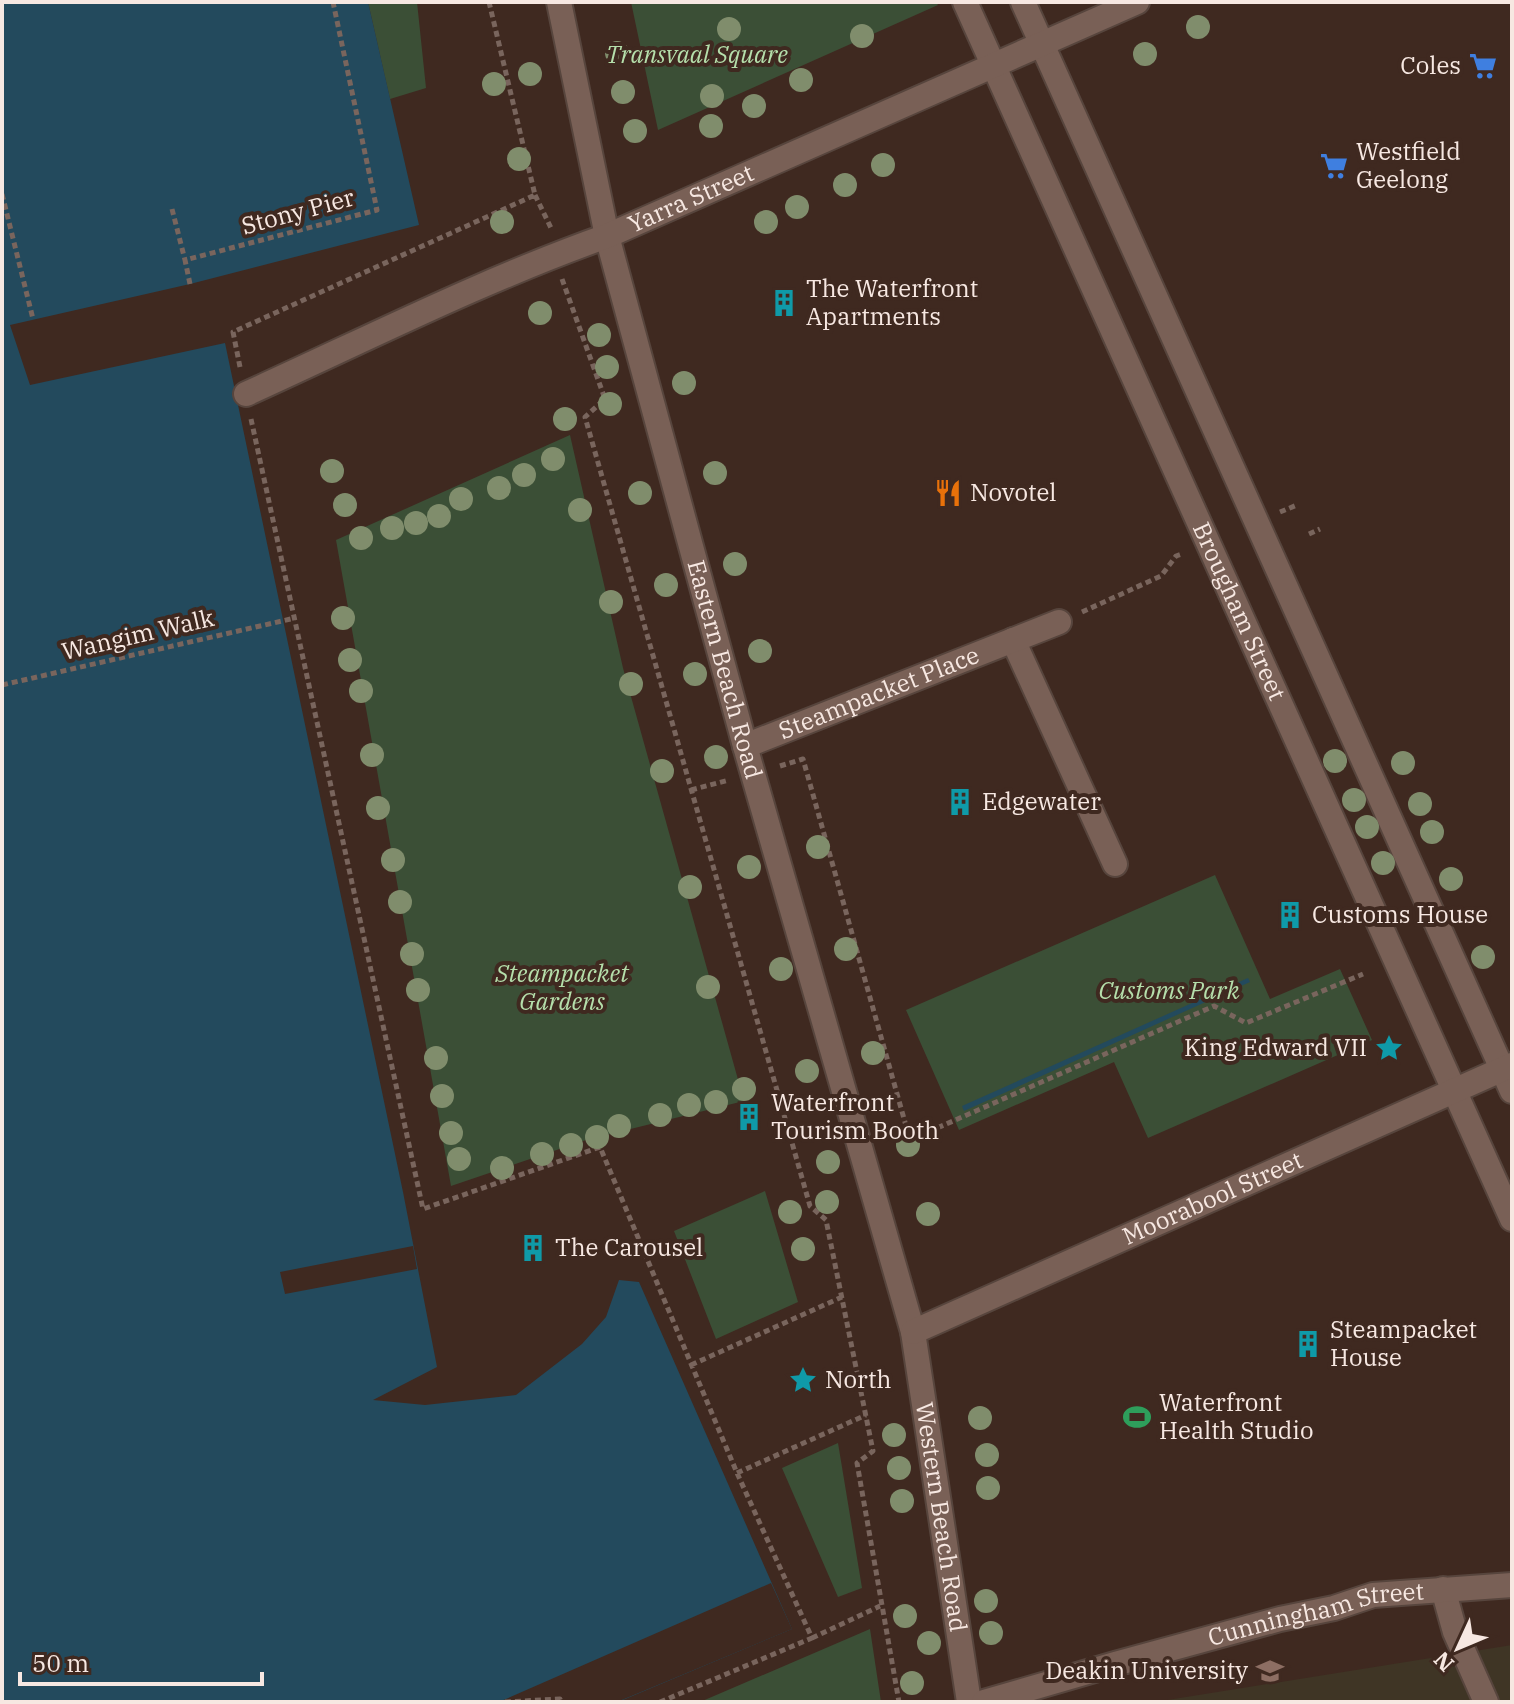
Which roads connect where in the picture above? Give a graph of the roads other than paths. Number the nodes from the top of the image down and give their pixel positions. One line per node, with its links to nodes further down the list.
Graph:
1 (559, 2): 7 (street, Eastern Beach Road)
2 (965, 2): 6 (street, Brougham Street)
3 (1023, 2): 5 (street)
4 (1137, 2): 5 (street, Yarra Street)
5 (1042, 45): 6 (street, Yarra Street); 13 (street)
6 (994, 67): 7 (street, Yarra Street); 14 (street, Brougham Street)
7 (607, 236): 8 (street, Yarra Street); 11 (street, Eastern Beach Road)
8 (246, 394)
9 (1059, 622): 10 (street, Steampacket Place)
10 (1013, 640): 11 (street, Steampacket Place); 12 (street)
11 (745, 746): 16 (street, Eastern Beach Road)
12 (1115, 864)
13 (1509, 1075): 14 (street, Moorabool Street)
14 (1454, 1091): 15 (street, Brougham Street); 16 (street, Moorabool Street)
15 (1512, 1219)
16 (913, 1332): 19 (street, Western Beach Road)
17 (1512, 1585): 18 (street, Cunningham Street)
18 (1443, 1589): 20 (street, Cunningham Street); 21 (street)
19 (969, 1702)
20 (984, 1702)
21 (1486, 1702)

